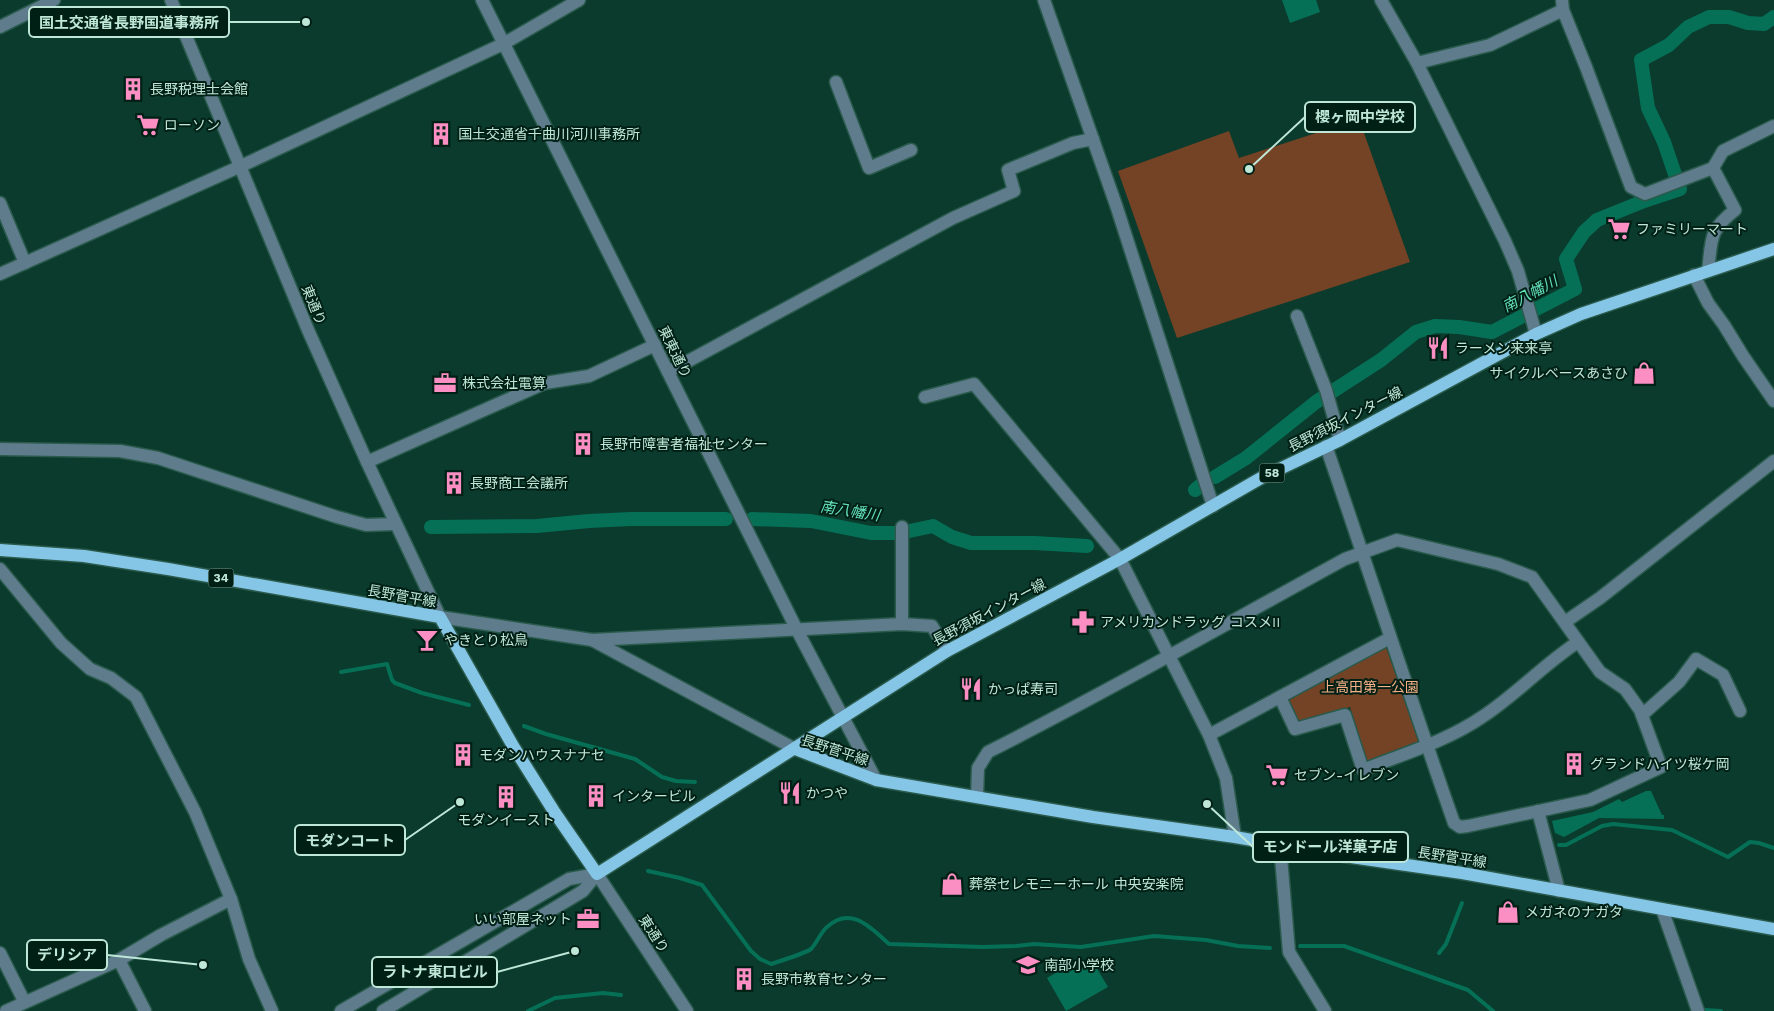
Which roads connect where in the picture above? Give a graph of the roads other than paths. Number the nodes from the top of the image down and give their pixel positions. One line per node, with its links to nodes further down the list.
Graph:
1 (54, 0): 8 (street)
2 (171, 0): 15 (street, 東通り)
3 (482, 0): 9 (street, 東東通り)
4 (579, 0): 9 (street)
5 (1044, 0): 13 (street)
6 (1380, 0): 10 (street)
7 (1562, 5): 10 (street); 16 (street)
8 (1, 24)
9 (503, 44): 15 (street); 25 (street, 東東通り)
10 (1417, 63): 24 (street)
11 (836, 82): 14 (street)
12 (1774, 126): 16 (street)
13 (1093, 139): 26 (street); 34 (street)
14 (911, 150)
15 (241, 166): 19 (street); 33 (street, 東通り)
16 (1713, 168): 20 (street)
17 (0, 202): 19 (street)
18 (1774, 249): 20 (main road, 長野須坂インター線 / 58)
19 (25, 263): 21 (street)
20 (1708, 271): 22 (main road, 長野須坂インター線 / 58)
21 (0, 274)
22 (1694, 275): 24 (main road, 長野須坂インター線 / 58); 28 (street)
23 (1297, 316): 29 (street)
24 (1536, 334): 29 (main road, 長野須坂インター線 / 58)
25 (655, 345): 26 (street, 東東通り); 33 (street)
26 (668, 372): 44 (street, 東東通り)
27 (925, 397): 39 (street)
28 (1774, 401)
29 (1340, 440): 30 (main road, 長野須坂インター線 / 58)
30 (1326, 446): 34 (main road, 長野須坂インター線 / 58); 38 (street)
31 (0, 449): 35 (street)
32 (1774, 461): 42 (street)
33 (367, 462): 35 (street, 東通り)
34 (1213, 506): 39 (main road, 長野須坂インター線 / 58)
35 (395, 524): 41 (street, 東通り)
36 (902, 532): 43 (street)
37 (0, 550): 41 (main road, 長野菅平線 / 34)
38 (1363, 553): 42 (street); 45 (street); 49 (street)
39 (1120, 559): 48 (main road, 長野須坂インター線 / 58); 49 (street)
40 (0, 569): 64 (street)
41 (440, 617): 46 (street); 62 (main road, 長野菅平線)
42 (1565, 622): 47 (street)
43 (902, 624): 44 (street); 48 (street)
44 (797, 630): 46 (street); 53 (street, 東東通り)
45 (1390, 638): 50 (street); 55 (street)
46 (592, 640): 56 (street)
47 (1578, 642): 52 (street); 55 (street)
48 (947, 650): 53 (main road, 長野須坂インター線 / 58)
49 (1169, 655): 54 (street); 58 (street)
50 (1280, 697): 54 (street); 55 (street)
51 (1740, 711): 52 (street)
52 (1642, 715): 59 (street)
53 (843, 717): 56 (main road, 長野須坂インター線 / 58); 57 (street, 東東通り)
54 (1209, 735): 60 (street)
55 (1426, 745): 59 (street)
56 (795, 749): 57 (main road, 長野菅平線); 62 (main road, 長野菅平線)
57 (876, 780): 58 (main road, 長野菅平線)
58 (977, 797): 60 (main road, 長野菅平線)
59 (1538, 811): 63 (street)
60 (1235, 837): 61 (main road, 長野菅平線)
61 (1280, 845): 63 (main road, 長野菅平線); 76 (street)
62 (597, 874): 73 (street); 74 (street); 75 (street, 東通り)
63 (1559, 891): 65 (main road, 長野菅平線)
64 (231, 899): 68 (street); 72 (street)
65 (1662, 910): 66 (main road, 長野菅平線); 77 (street)
66 (1774, 929)
67 (0, 953): 69 (street)
68 (119, 960): 69 (street); 71 (street)
69 (24, 1001): 70 (street)
70 (6, 1011)
71 (146, 1011)
72 (272, 1011)
73 (341, 1011)
74 (383, 1011)
75 (687, 1011)
76 (1325, 1011)
77 (1698, 1011)

